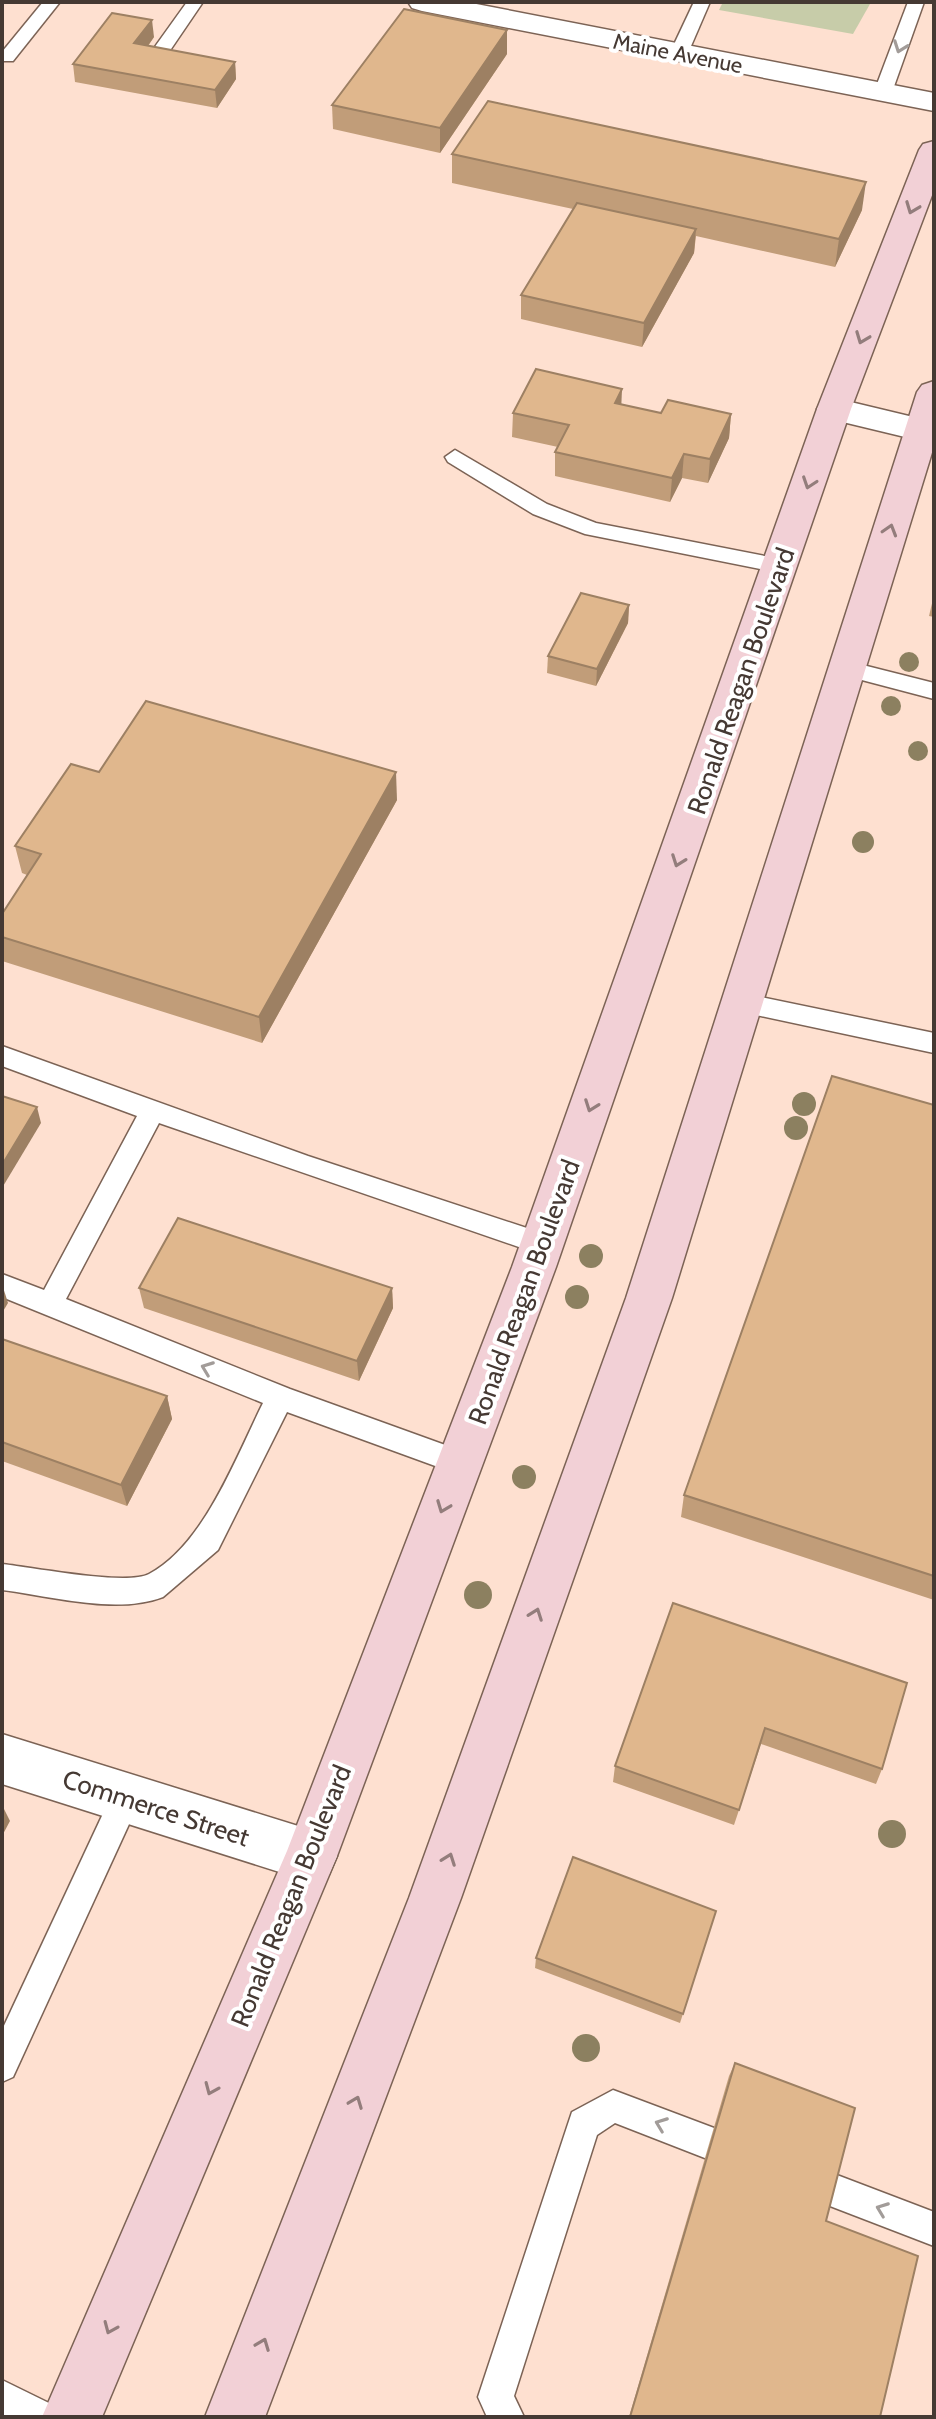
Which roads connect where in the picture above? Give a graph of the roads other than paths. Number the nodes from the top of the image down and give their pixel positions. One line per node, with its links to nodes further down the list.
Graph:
1 (52, 2): 8 (lane)
2 (195, 2): 9 (lane)
3 (422, 2): 6 (street, Maine Avenue)
4 (702, 2): 7 (lane)
5 (916, 2): 10 (lane, one-way to 10)
6 (488, 9): 7 (street, Maine Avenue)
7 (679, 53): 10 (street, Maine Avenue)
8 (7, 57)
9 (197, 62)
10 (883, 92): 11 (street, Maine Avenue)
11 (934, 102)
12 (934, 150): 13 (main road, Ronald Reagan Boulevard, one-way to 13)
13 (834, 409): 14 (street); 16 (main road, Ronald Reagan Boulevard, one-way to 16)
14 (930, 419): 17 (main road, one-way to 14)
15 (455, 457): 16 (lane)
16 (780, 566): 23 (main road, Ronald Reagan Boulevard, one-way to 23)
17 (847, 669): 18 (lane); 19 (main road)
18 (934, 691)
19 (742, 1003): 20 (lane); 39 (main road, one-way to 19)
20 (934, 1043)
21 (2, 1056): 22 (lane)
22 (153, 1110): 23 (lane); 25 (lane)
23 (542, 1244): 27 (main road, Ronald Reagan Boulevard)
24 (2, 1285): 25 (lane)
25 (51, 1302): 26 (lane, one-way to 25)
26 (280, 1397): 27 (lane); 28 (lane)
27 (460, 1463): 31 (main road, Ronald Reagan Boulevard, one-way to 31)
28 (2, 1577)
29 (2, 1759): 30 (street, Commerce Street)
30 (126, 1798): 31 (street, Commerce Street); 32 (lane)
31 (311, 1856): 38 (main road, Ronald Reagan Boulevard, one-way to 38)
32 (2, 2066)
33 (710, 2143): 40 (lane, one-way to 40)
34 (829, 2189): 35 (lane, one-way to 34)
35 (934, 2229)
36 (2, 2398): 37 (lane)
37 (41, 2417)
38 (72, 2417)
39 (235, 2417)
40 (506, 2417)

